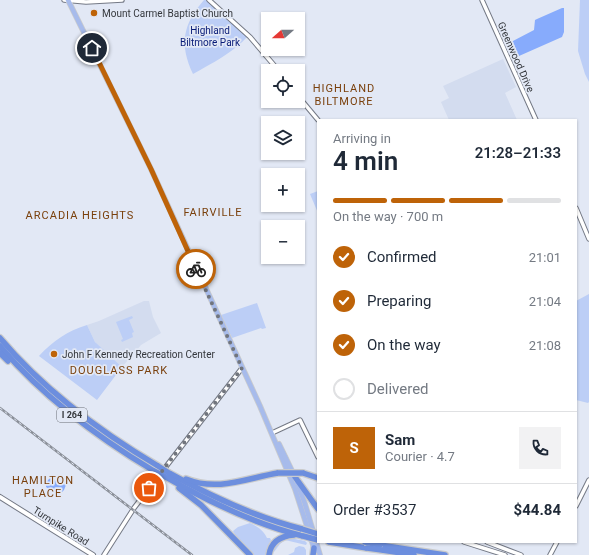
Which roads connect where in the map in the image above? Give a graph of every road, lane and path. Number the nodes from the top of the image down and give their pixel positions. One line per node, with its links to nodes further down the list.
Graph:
1 (67, 0): 2 (street); 18 (main road)
2 (122, 0)
3 (209, 0): 5 (street)
4 (482, 0): 8 (street, Greenwood Drive)
5 (273, 64)
6 (305, 104): 7 (street)
7 (317, 119)
8 (536, 119)
9 (577, 210): 10 (street)
10 (580, 216): 11 (street); 12 (street)
11 (589, 233)
12 (589, 239)
13 (0, 333): 17 (highway)
14 (0, 338): 17 (highway, I 264)
15 (0, 346): 19 (highway, I 264)
16 (0, 353): 19 (highway)
17 (19, 359): 22 (highway, I 264)
18 (242, 368): 20 (main road); 44 (street)
19 (46, 394): 22 (highway, I 264)
20 (272, 432): 21 (street); 24 (main road); 42 (main road)
21 (317, 455)
22 (156, 468): 23 (highway, I 264, bridge)
23 (168, 475): 25 (highway, bridge); 32 (highway, I 264); 45 (highway)
24 (295, 477): 31 (highway); 48 (main road)
25 (317, 478)
26 (589, 480): 28 (street)
27 (577, 492): 28 (street)
28 (582, 494): 30 (street)
29 (0, 497): 43 (main road, Turnpike Road)
30 (577, 504)
31 (317, 508)
32 (301, 533): 33 (highway, I 264, bridge); 34 (highway, I 264, bridge); 46 (highway)
33 (317, 534)
34 (317, 540)
35 (346, 543): 40 (highway)
36 (373, 543): 49 (highway)
37 (467, 543): 52 (street)
38 (490, 543): 53 (street)
39 (556, 543): 54 (street)
40 (365, 544): 41 (highway, bridge)
41 (380, 545): 50 (highway); 51 (highway)
42 (314, 548): 47 (highway)
43 (93, 555)
44 (104, 555)
45 (250, 555)
46 (269, 555)
47 (314, 555)
48 (320, 555)
49 (376, 555)
50 (414, 555)
51 (446, 555)
52 (505, 555)
53 (521, 555)
54 (550, 555)

